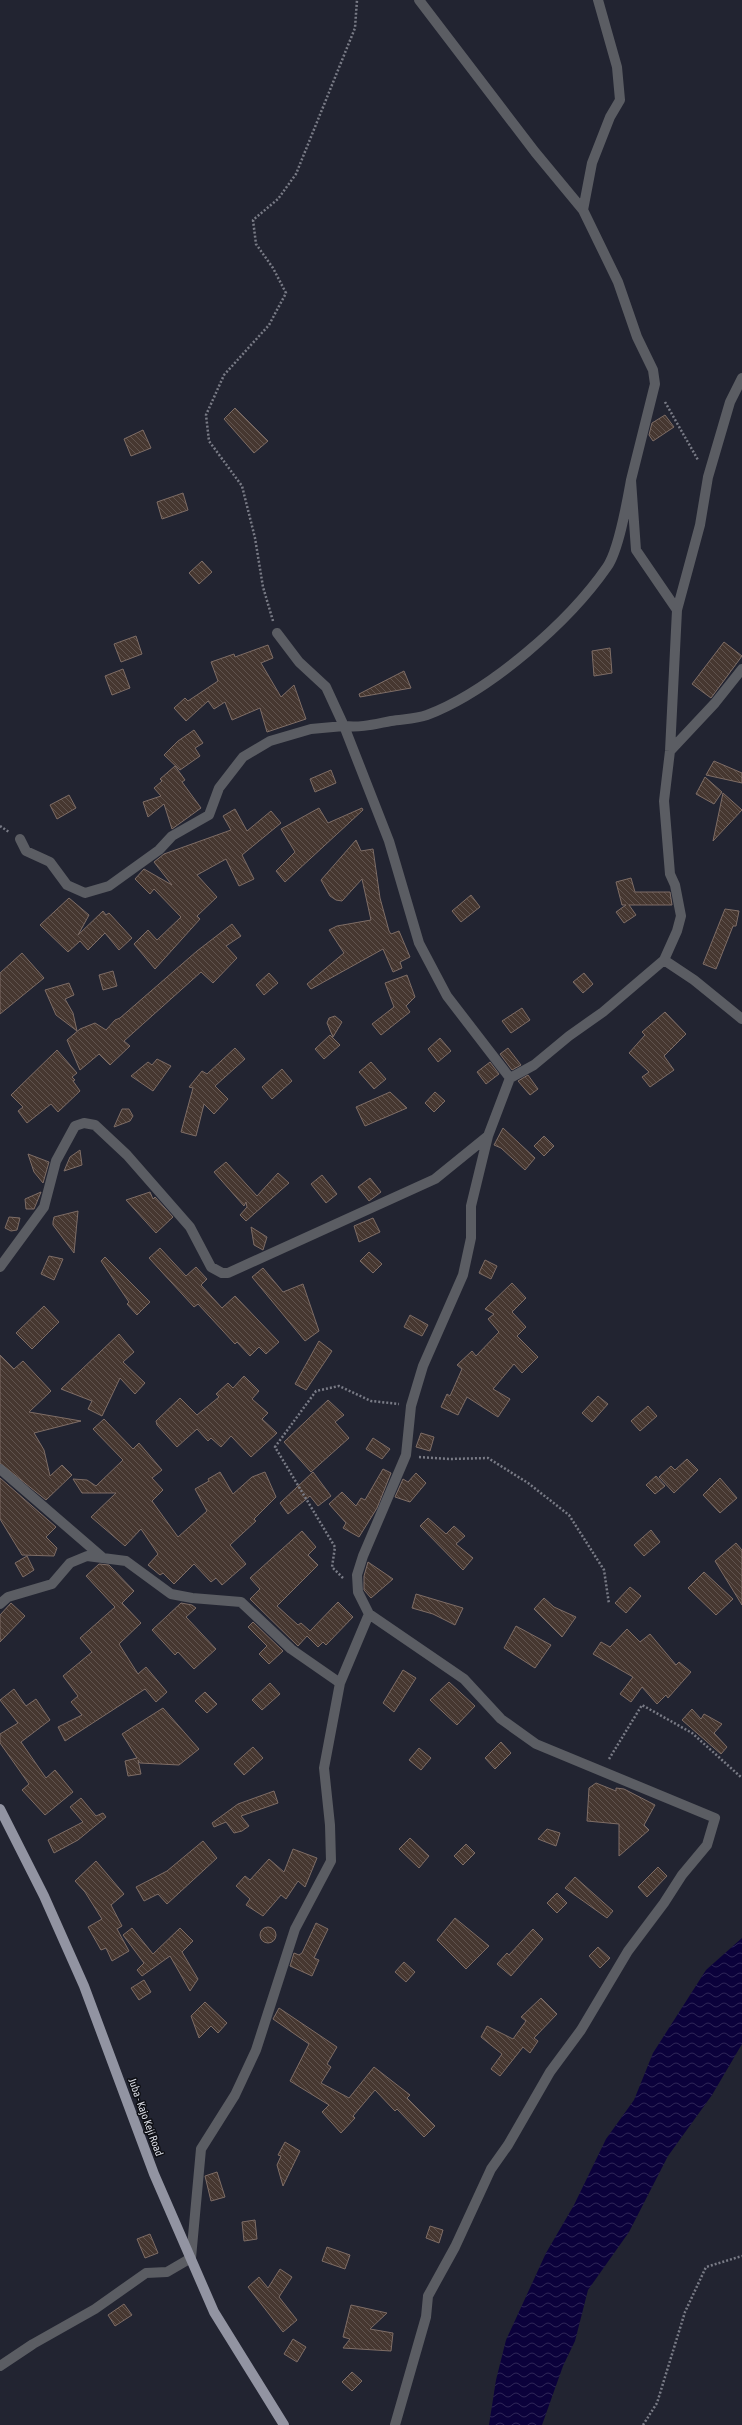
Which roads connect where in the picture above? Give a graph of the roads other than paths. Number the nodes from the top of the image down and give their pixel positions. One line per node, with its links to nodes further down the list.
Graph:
1 (419, 0): 3 (street)
2 (598, 0): 3 (street)
3 (583, 210): 5 (street)
4 (742, 378): 6 (street)
5 (631, 480): 6 (street); 9 (street)
6 (677, 610): 10 (street)
7 (277, 633): 9 (street)
8 (742, 669): 10 (street)
9 (344, 726): 11 (street); 14 (street)
10 (670, 751): 12 (street)
11 (20, 839)
12 (664, 960): 13 (street); 14 (street)
13 (742, 1019)
14 (510, 1078): 15 (street)
15 (488, 1136): 16 (street); 20 (street)
16 (0, 1267)
17 (0, 1469): 18 (street)
18 (102, 1557): 19 (street); 21 (street)
19 (0, 1604)
20 (369, 1614): 21 (street); 26 (street)
21 (340, 1683): 23 (street)
22 (0, 1809): 23 (main road, Juba - Kajo Keji Road)
23 (191, 2258): 24 (street); 25 (main road, Juba - Kajo Keji Road)
24 (0, 2366)
25 (284, 2425)
26 (395, 2425)

